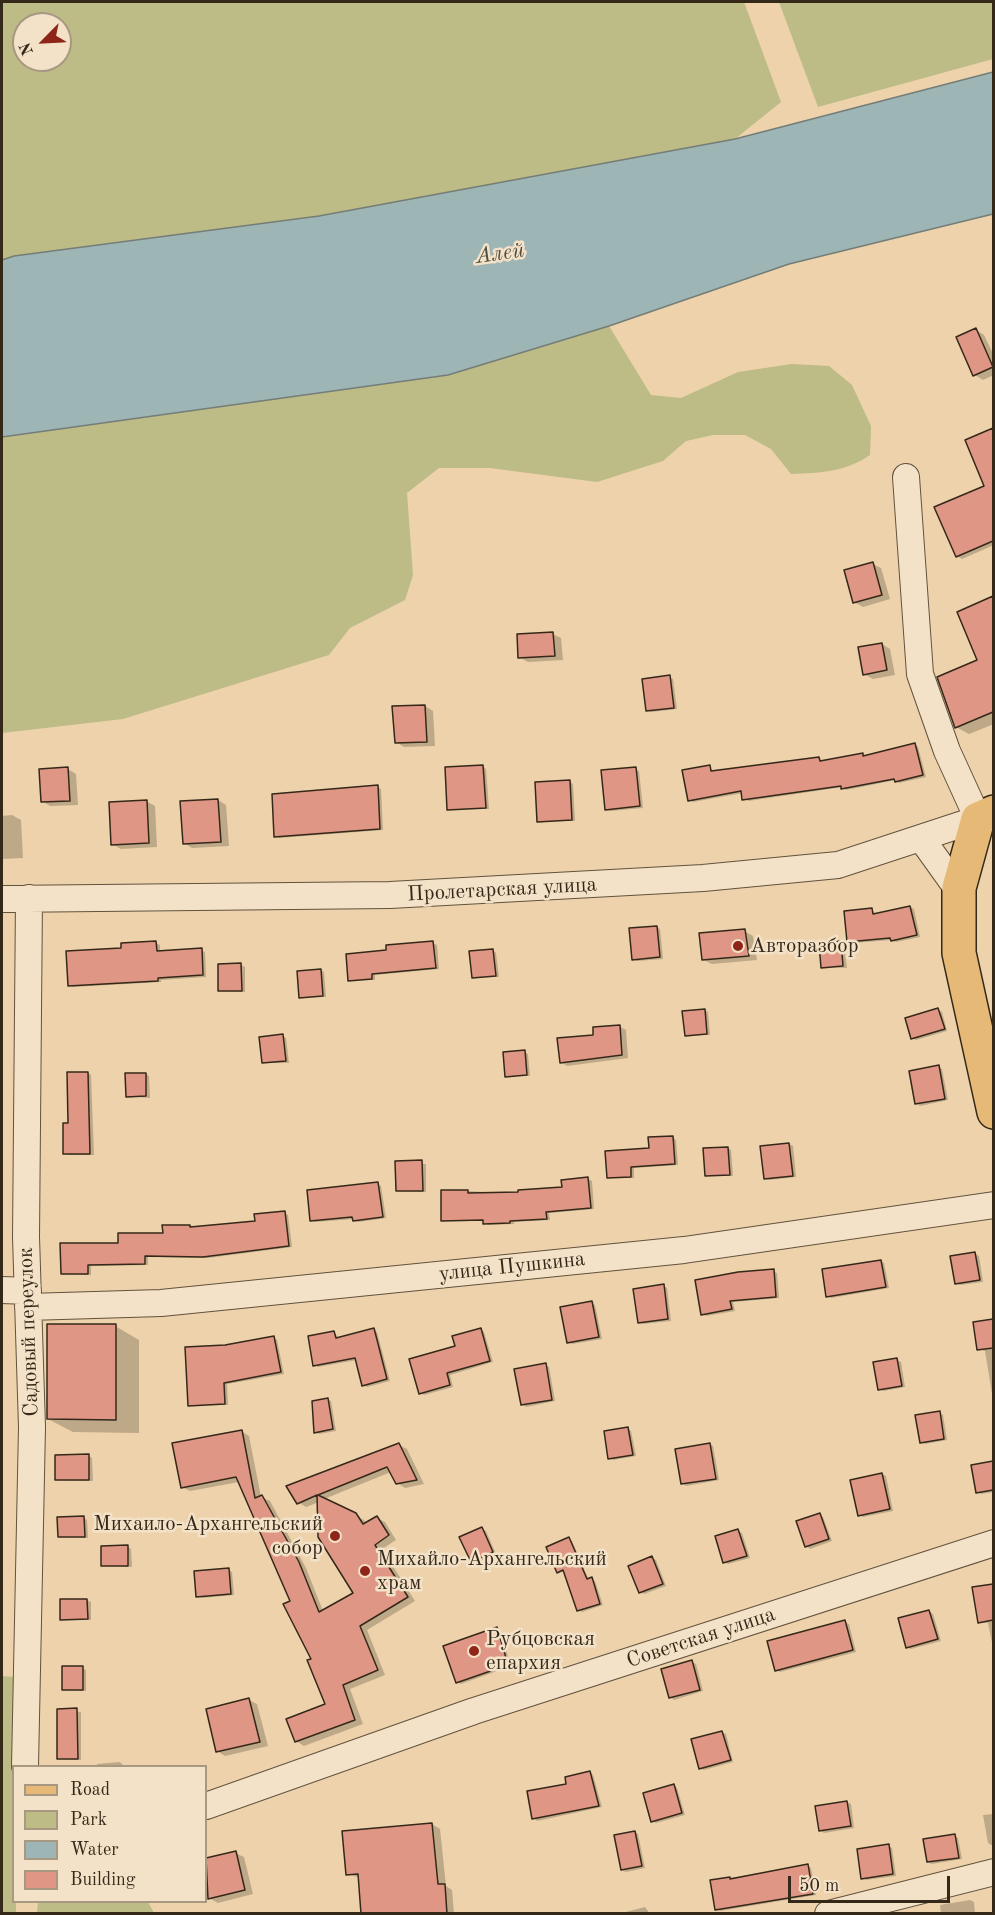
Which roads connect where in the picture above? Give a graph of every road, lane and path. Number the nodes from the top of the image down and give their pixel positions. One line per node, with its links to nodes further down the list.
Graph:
1 (906, 477): 2 (street)
2 (986, 815): 3 (street, Пролетарская улица); 4 (main road)
3 (921, 838): 4 (street); 5 (street, Пролетарская улица)
4 (959, 891): 7 (main road)
5 (29, 898): 6 (street, Пролетарская улица); 10 (street, Садовый переулок)
6 (2, 899)
7 (993, 1112)
8 (993, 1205): 10 (street, улица Пушкина)
9 (2, 1290): 10 (street, улица Пушкина)
10 (28, 1299): 12 (street, Садовый переулок)
11 (993, 1543): 13 (street, Советская улица)
12 (25, 1765)
13 (207, 1806)
14 (993, 1872): 15 (street)
15 (828, 1914)

